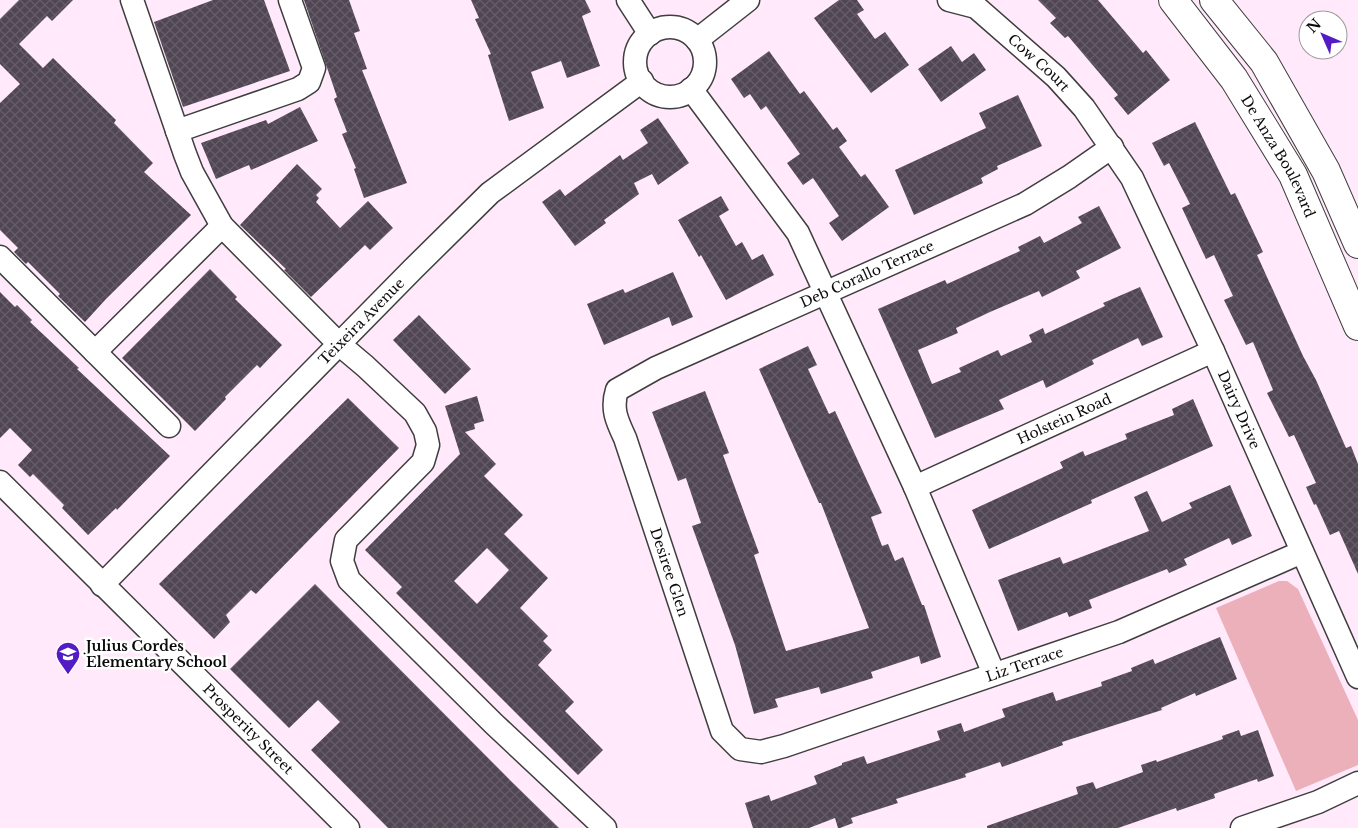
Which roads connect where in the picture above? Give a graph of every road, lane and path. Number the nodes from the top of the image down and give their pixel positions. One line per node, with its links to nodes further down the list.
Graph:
1 (132, 0): 12 (street)
2 (290, 0): 12 (street)
3 (628, 0): 8 (street)
4 (748, 0): 9 (street)
5 (949, 0): 13 (street, Cow Court)
6 (1173, 0): 18 (street, De Anza Boulevard)
7 (1214, 0): 15 (street)
8 (650, 34): 9 (street); 10 (street)
9 (697, 40): 11 (street)
10 (642, 81): 11 (street); 19 (street, Teixeira Avenue)
11 (691, 89): 17 (street)
12 (177, 131): 14 (street)
13 (1112, 147): 17 (street, Deb Corallo Terrace); 20 (street, Dairy Drive)
14 (222, 226): 19 (street); 21 (street)
15 (1358, 244)
16 (0, 257): 21 (street)
17 (825, 293): 22 (street, Deb Corallo Terrace); 25 (street)
18 (1358, 326)
19 (340, 345): 27 (street, Teixeira Avenue); 33 (street)
20 (1213, 351): 25 (street, Holstein Road); 26 (street, Dairy Drive)
21 (96, 352): 23 (street)
22 (617, 390): 30 (street, Desiree Glen)
23 (169, 426)
24 (0, 482): 27 (street, Prosperity Street)
25 (915, 487): 29 (street)
26 (1302, 552): 28 (street, Dairy Drive); 29 (street, Liz Terrace)
27 (102, 585): 32 (street, Prosperity Street)
28 (1356, 660)
29 (994, 674): 30 (street, Liz Terrace)
30 (740, 749)
31 (1358, 783): 34 (street)
32 (334, 823)
33 (605, 828)
34 (1242, 828)

